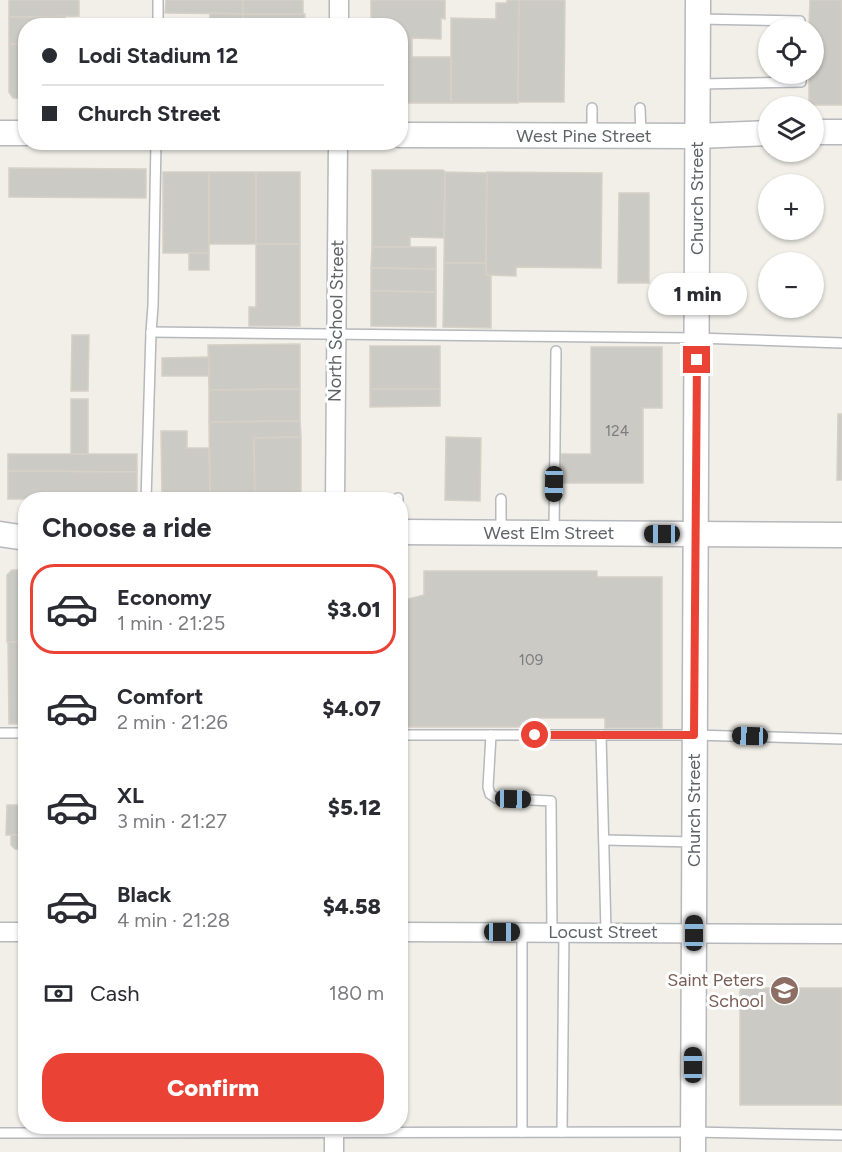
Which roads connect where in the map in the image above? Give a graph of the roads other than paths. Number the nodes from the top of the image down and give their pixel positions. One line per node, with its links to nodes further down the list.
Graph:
1 (158, 0): 4 (lane)
2 (339, 0): 5 (street)
3 (698, 10): 6 (lane); 8 (street, Church Street)
4 (158, 18)
5 (339, 18)
6 (772, 18)
7 (758, 83): 8 (lane)
8 (698, 84): 19 (street, Church Street)
9 (592, 108): 17 (lane)
10 (640, 108): 18 (lane)
11 (824, 132): 12 (street)
12 (842, 132)
13 (0, 133): 14 (street)
14 (18, 133)
15 (758, 133): 19 (street, West Pine Street)
16 (408, 135): 17 (street, West Pine Street)
17 (591, 136): 18 (street, West Pine Street)
18 (641, 136): 19 (street, West Pine Street)
19 (697, 136): 24 (street, Church Street)
20 (156, 150): 22 (lane)
21 (338, 150): 23 (street, North School Street)
22 (151, 332): 23 (lane); 27 (lane)
23 (335, 334): 24 (lane); 28 (street, North School Street)
24 (697, 338): 25 (lane); 34 (street, Church Street)
25 (842, 343)
26 (555, 351): 31 (lane)
27 (146, 492)
28 (335, 492)
29 (501, 499): 32 (lane)
30 (408, 532): 32 (street, West Elm Street)
31 (554, 532): 32 (street, West Elm Street); 34 (street, West Elm Street)
32 (501, 533)
33 (0, 534): 36 (street)
34 (697, 535): 35 (street, West Elm Street); 42 (street, Church Street)
35 (842, 536)
36 (18, 537)
37 (0, 733): 38 (lane)
38 (18, 733)
39 (408, 735): 40 (lane)
40 (491, 735): 41 (lane); 50 (lane)
41 (601, 735): 42 (lane); 44 (lane)
42 (694, 735): 43 (lane); 45 (street, Church Street)
43 (842, 738)
44 (604, 840): 45 (lane); 51 (lane)
45 (694, 842): 52 (street, Church Street)
46 (0, 932): 47 (street)
47 (18, 932)
48 (408, 932): 49 (street, Locust Street)
49 (522, 932): 50 (street, Locust Street); 55 (lane)
50 (558, 932): 51 (street, Locust Street); 56 (lane)
51 (606, 932): 52 (street, Locust Street)
52 (694, 933): 53 (street, Locust Street); 61 (street, Church Street)
53 (842, 934)
54 (408, 1131): 55 (lane)
55 (522, 1132): 56 (lane)
56 (562, 1132): 61 (lane)
57 (0, 1133): 58 (lane)
58 (18, 1133)
59 (334, 1134): 62 (street)
60 (842, 1135): 61 (lane)
61 (693, 1142)
62 (334, 1152)

